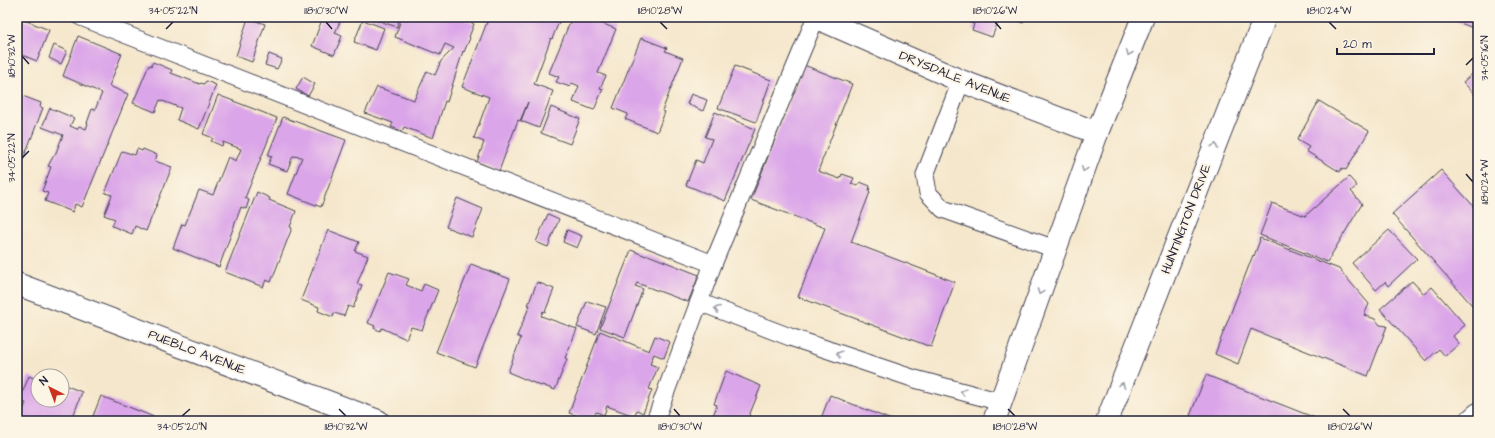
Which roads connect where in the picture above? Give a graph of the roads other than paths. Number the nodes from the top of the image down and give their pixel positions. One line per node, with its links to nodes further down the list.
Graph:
1 (81, 17): 8 (lane)
2 (816, 17): 5 (main road, DRYSDALE AVENUE); 8 (lane)
3 (1143, 17): 6 (main road, one-way to 6)
4 (1265, 17): 15 (main road, HUNTINGTON DRIVE, one-way to 4)
5 (961, 81): 6 (main road, DRYSDALE AVENUE); 7 (lane)
6 (1097, 133): 7 (main road, one-way to 7)
7 (1055, 249): 11 (main road, one-way to 11)
8 (713, 264): 10 (lane)
9 (17, 284): 13 (main road, PUEBLO AVENUE)
10 (699, 302): 11 (lane, one-way to 10); 14 (lane)
11 (997, 412)
12 (1478, 414): 16 (main road)
13 (378, 421)
14 (655, 421)
15 (1107, 421)
16 (1470, 421)

